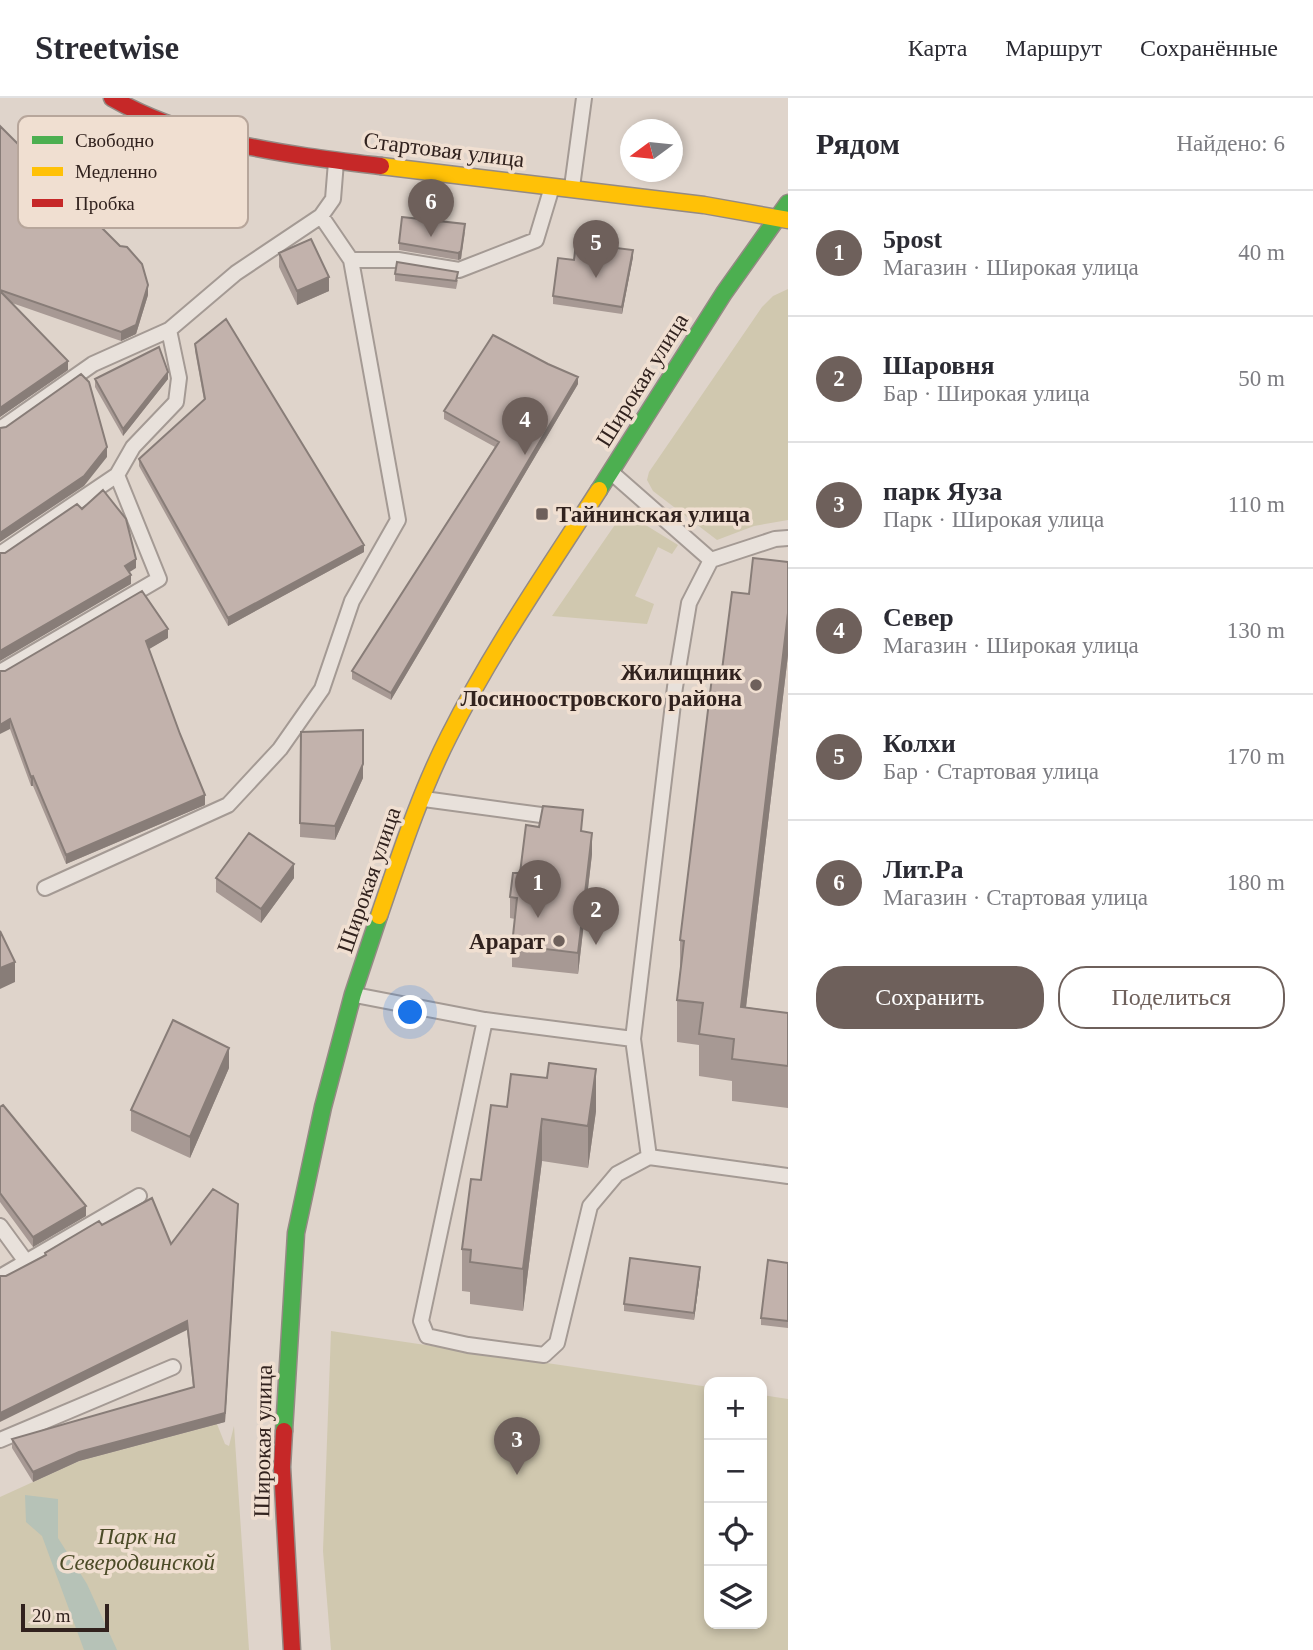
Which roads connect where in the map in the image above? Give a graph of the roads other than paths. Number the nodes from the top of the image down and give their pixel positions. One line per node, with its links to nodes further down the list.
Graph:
1 (112, 98): 3 (main road, Стартовая улица)
2 (584, 98): 7 (lane)
3 (146, 116)
4 (248, 146): 5 (main road, Стартовая улица)
5 (336, 160): 6 (main road, Стартовая улица); 9 (lane)
6 (552, 186): 7 (main road, Стартовая улица); 11 (lane)
7 (572, 189): 10 (main road, Стартовая улица)
8 (788, 203): 10 (main road, Широкая улица)
9 (321, 216): 11 (lane); 12 (lane)
10 (783, 219): 14 (main road, Широкая улица)
11 (351, 260): 22 (lane)
12 (169, 330): 13 (lane); 15 (lane)
13 (0, 429)
14 (611, 473): 18 (lane); 20 (main road, Широкая улица)
15 (117, 475): 17 (lane); 19 (lane)
16 (788, 538): 18 (lane)
17 (0, 554)
18 (711, 560): 25 (lane)
19 (0, 672)
20 (422, 799): 21 (lane); 23 (main road, Широкая улица)
21 (541, 815)
22 (45, 888)
23 (354, 995): 24 (lane); 34 (main road, Широкая улица)
24 (485, 1020): 25 (lane); 26 (lane)
25 (633, 1039): 26 (lane)
26 (649, 1157): 27 (lane)
27 (788, 1176)
28 (139, 1196): 30 (lane)
29 (0, 1226): 30 (lane)
30 (27, 1263): 31 (lane)
31 (0, 1277)
32 (173, 1367): 33 (lane)
33 (0, 1440)
34 (292, 1650)

